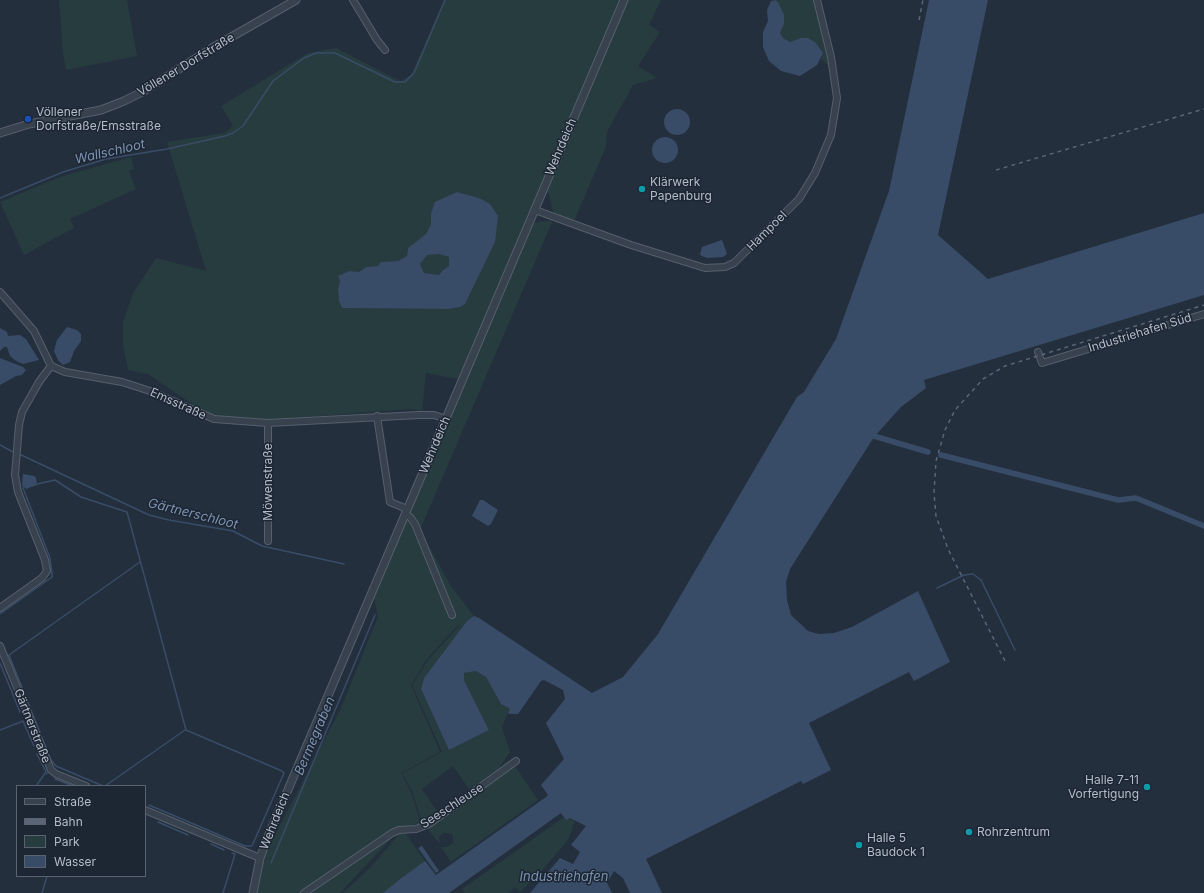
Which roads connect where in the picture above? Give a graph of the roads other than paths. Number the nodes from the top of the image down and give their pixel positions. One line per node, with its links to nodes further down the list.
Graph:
1 (296, 0): 6 (street, Völlener Dorfstraße)
2 (353, 0): 5 (street)
3 (624, 0): 7 (street, Wehrdeich)
4 (817, 0): 7 (street, Hampoel)
5 (385, 50)
6 (0, 133)
7 (535, 210): 13 (street, Wehrdeich)
8 (0, 292): 11 (street)
9 (1204, 314): 10 (street, Industriehafen Süd)
10 (1038, 352)
11 (51, 366): 14 (street, Emsstraße); 17 (street)
12 (377, 416): 13 (street, Emsstraße); 14 (street, Emsstraße); 15 (street)
13 (446, 419): 15 (street, Wehrdeich)
14 (268, 423): 16 (street, Möwenstraße)
15 (406, 512): 18 (street); 23 (street, Wehrdeich)
16 (268, 541)
17 (0, 608)
18 (452, 615)
19 (0, 646): 21 (street, Gärtnerstraße)
20 (516, 761): 25 (street, Seeschleuse)
21 (84, 785)
22 (146, 810): 23 (street)
23 (260, 858): 24 (street, Wehrdeich)
24 (252, 893)
25 (304, 893)

